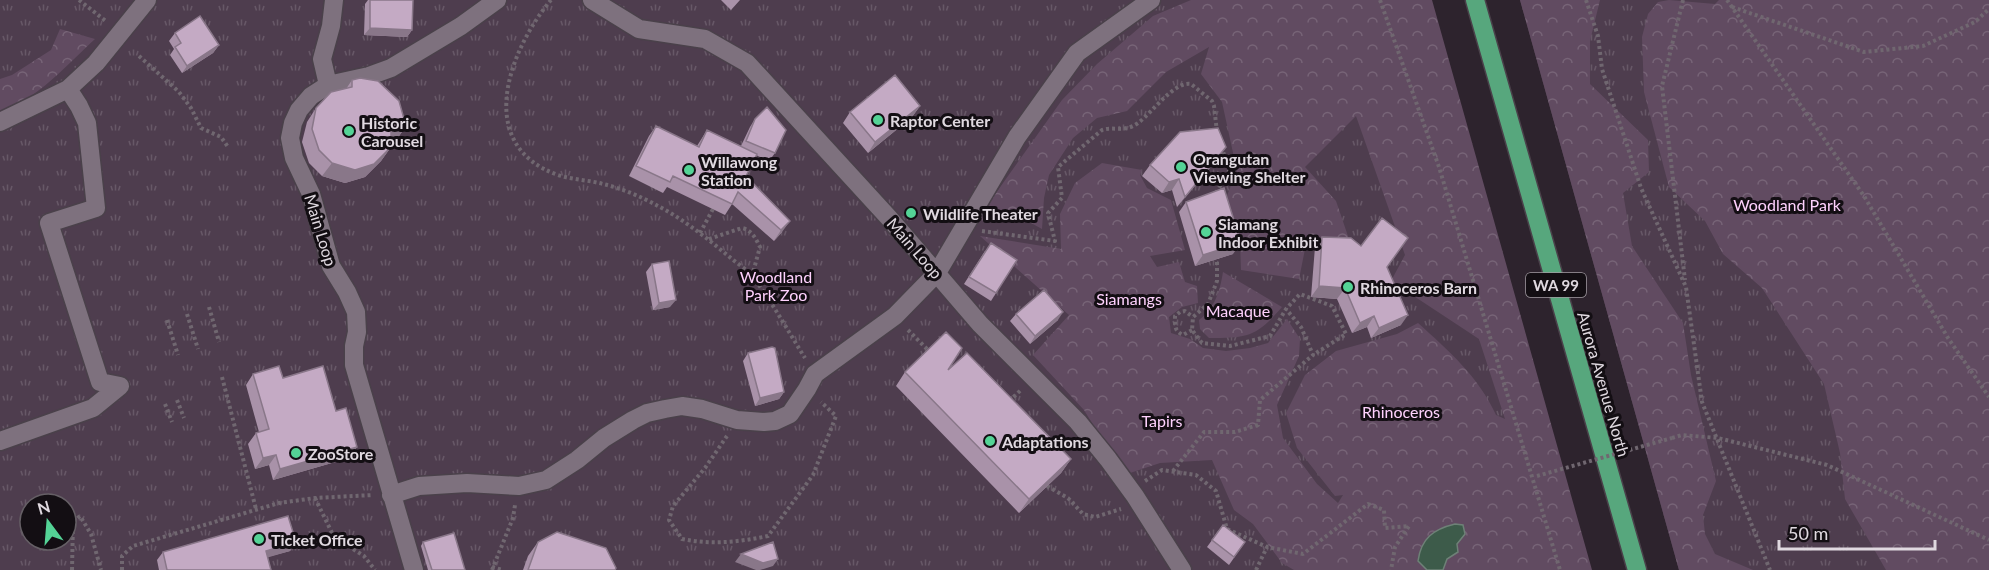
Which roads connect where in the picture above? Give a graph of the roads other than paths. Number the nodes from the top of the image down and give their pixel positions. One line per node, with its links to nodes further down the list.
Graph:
1 (147, 0): 8 (street)
2 (334, 0): 7 (street)
3 (497, 0): 7 (street, Main Loop)
4 (592, 0): 10 (street, Main Loop)
5 (1151, 0): 10 (street)
6 (1475, 0): 15 (highway, Aurora Avenue North / WA 99)
7 (328, 85): 12 (street, Main Loop)
8 (68, 89): 9 (street); 11 (street)
9 (0, 122)
10 (937, 273): 12 (street); 14 (street, Main Loop)
11 (0, 441)
12 (391, 495): 13 (street, Main Loop)
13 (414, 570)
14 (1182, 570)
15 (1636, 570)

